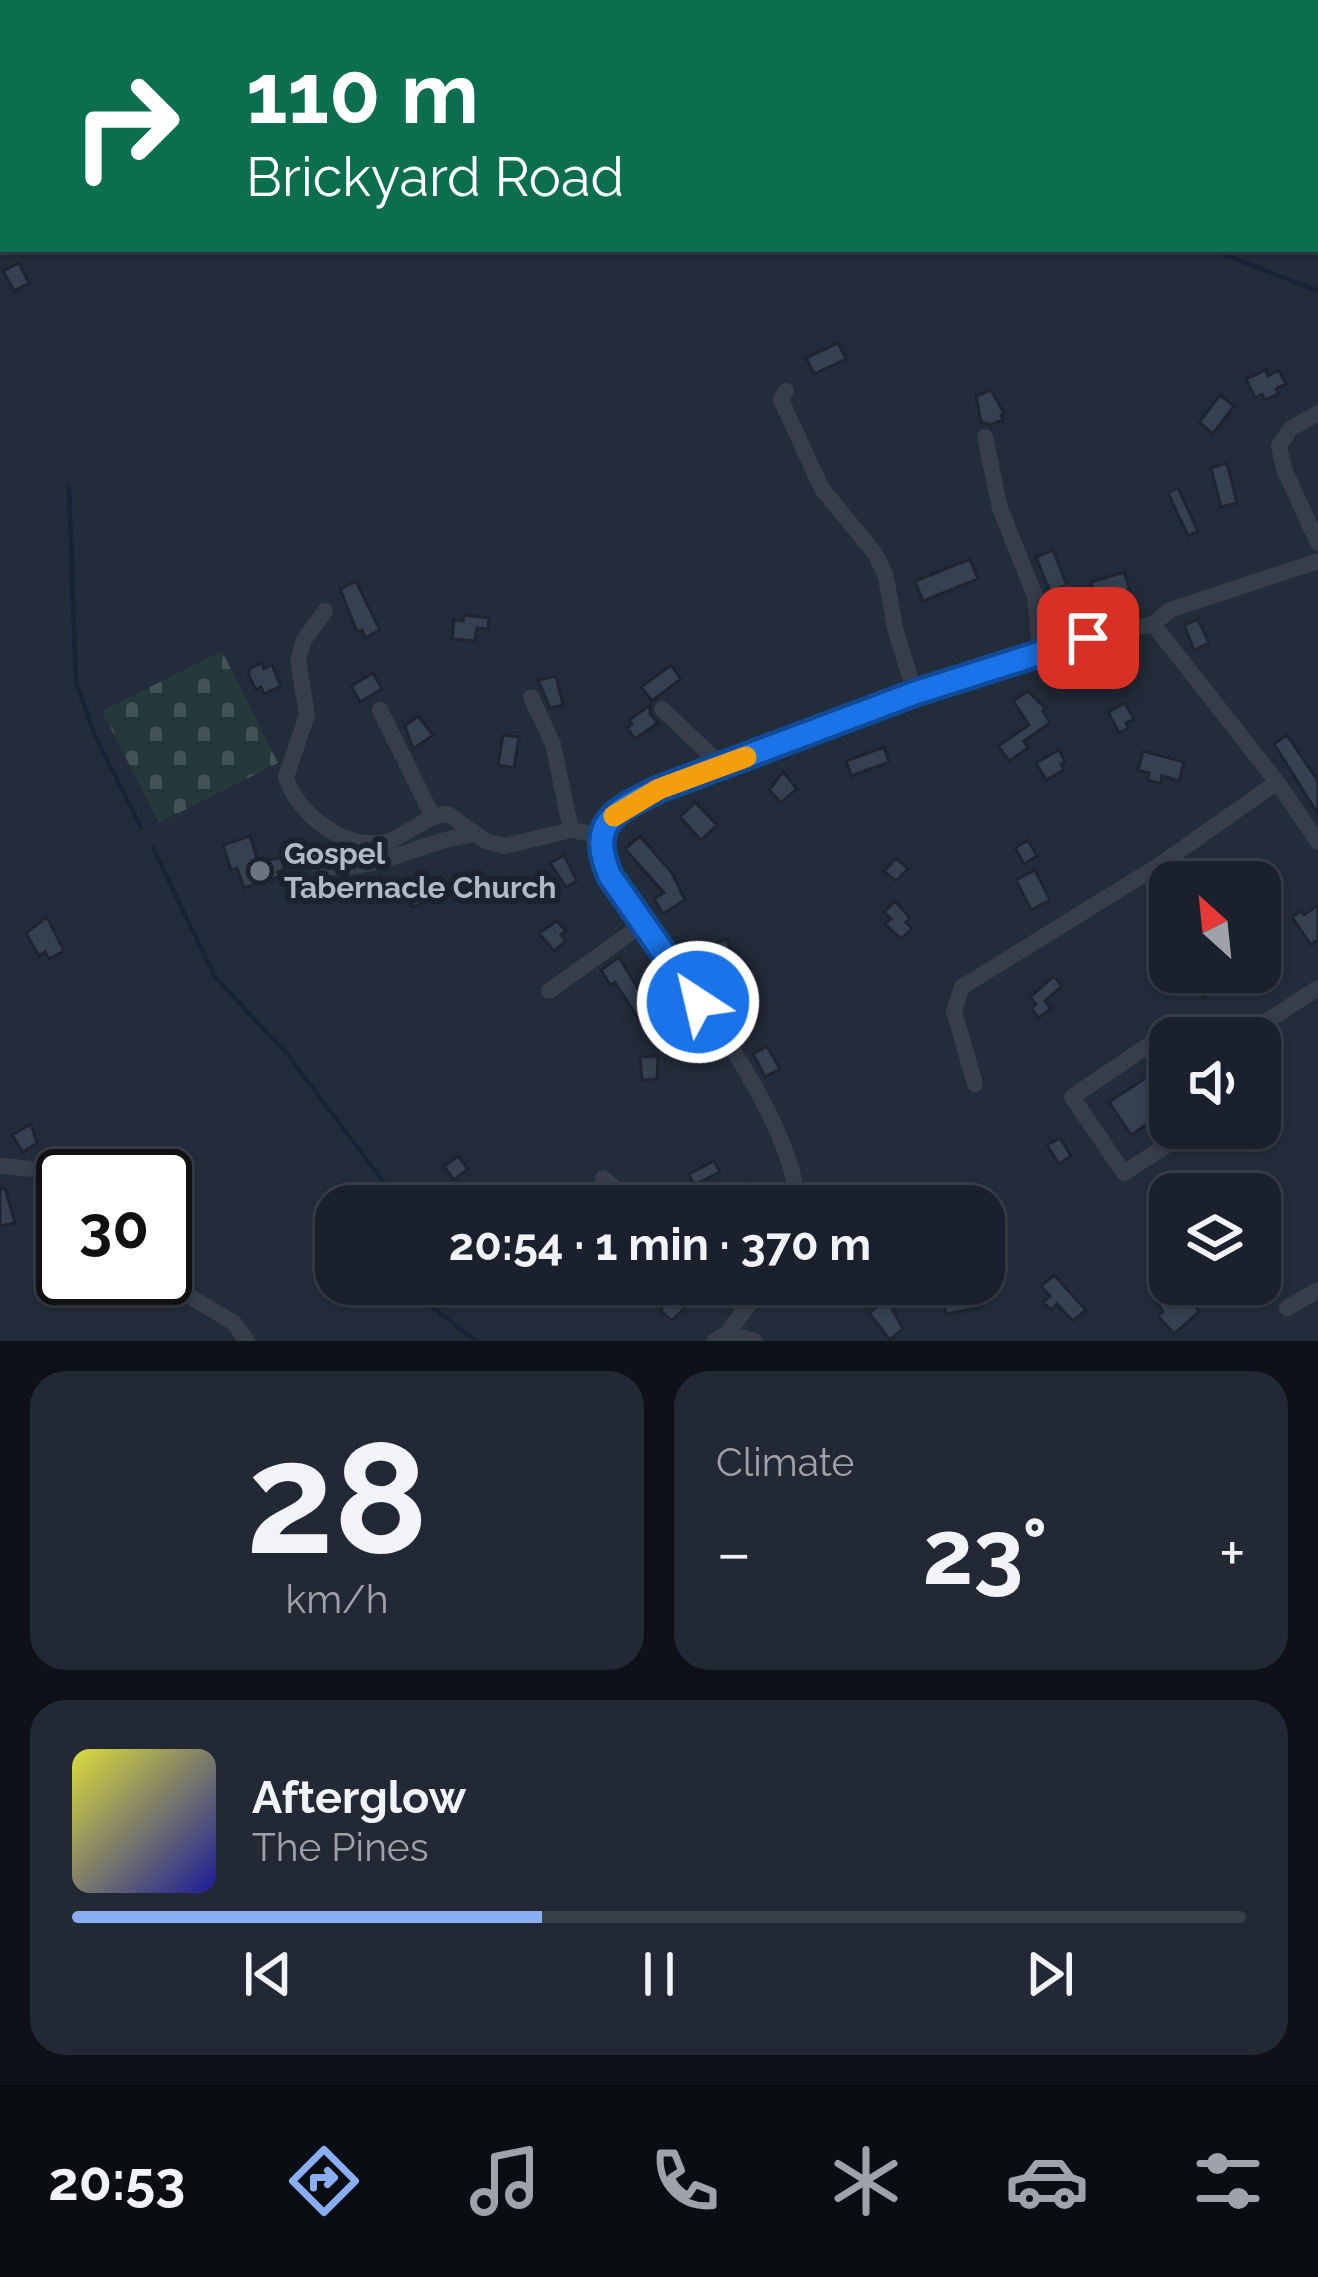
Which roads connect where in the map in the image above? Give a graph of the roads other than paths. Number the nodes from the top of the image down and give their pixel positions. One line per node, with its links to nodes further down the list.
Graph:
1 (786, 391): 9 (street)
2 (1318, 413): 4 (street)
3 (985, 437): 8 (street)
4 (1318, 543)
5 (1318, 561): 7 (street)
6 (325, 611): 15 (street)
7 (1153, 624): 8 (street); 14 (street)
8 (1040, 653): 9 (street)
9 (915, 693): 13 (street)
10 (531, 697): 16 (street)
11 (662, 709): 13 (street)
12 (380, 710): 15 (street)
13 (722, 766): 18 (street)
14 (1277, 782): 19 (street); 26 (street)
15 (432, 815): 17 (street)
16 (571, 830): 17 (street); 18 (street)
17 (476, 834): 20 (street)
18 (600, 835): 21 (street)
19 (1318, 842)
20 (291, 850)
21 (643, 925): 23 (street); 32 (street)
22 (1318, 988): 24 (street)
23 (549, 991)
24 (1273, 1017)
25 (1149, 1045): 27 (street)
26 (975, 1084)
27 (1161, 1149)
28 (0, 1166): 29 (street)
29 (36, 1170)
30 (602, 1178): 31 (street)
31 (610, 1185)
32 (796, 1185)
33 (1318, 1290): 37 (street)
34 (192, 1298): 40 (street)
35 (741, 1305): 38 (street)
36 (749, 1305): 38 (street)
37 (1287, 1308)
38 (746, 1309): 39 (street)
39 (721, 1337): 41 (street)
40 (247, 1341)
41 (755, 1341)

